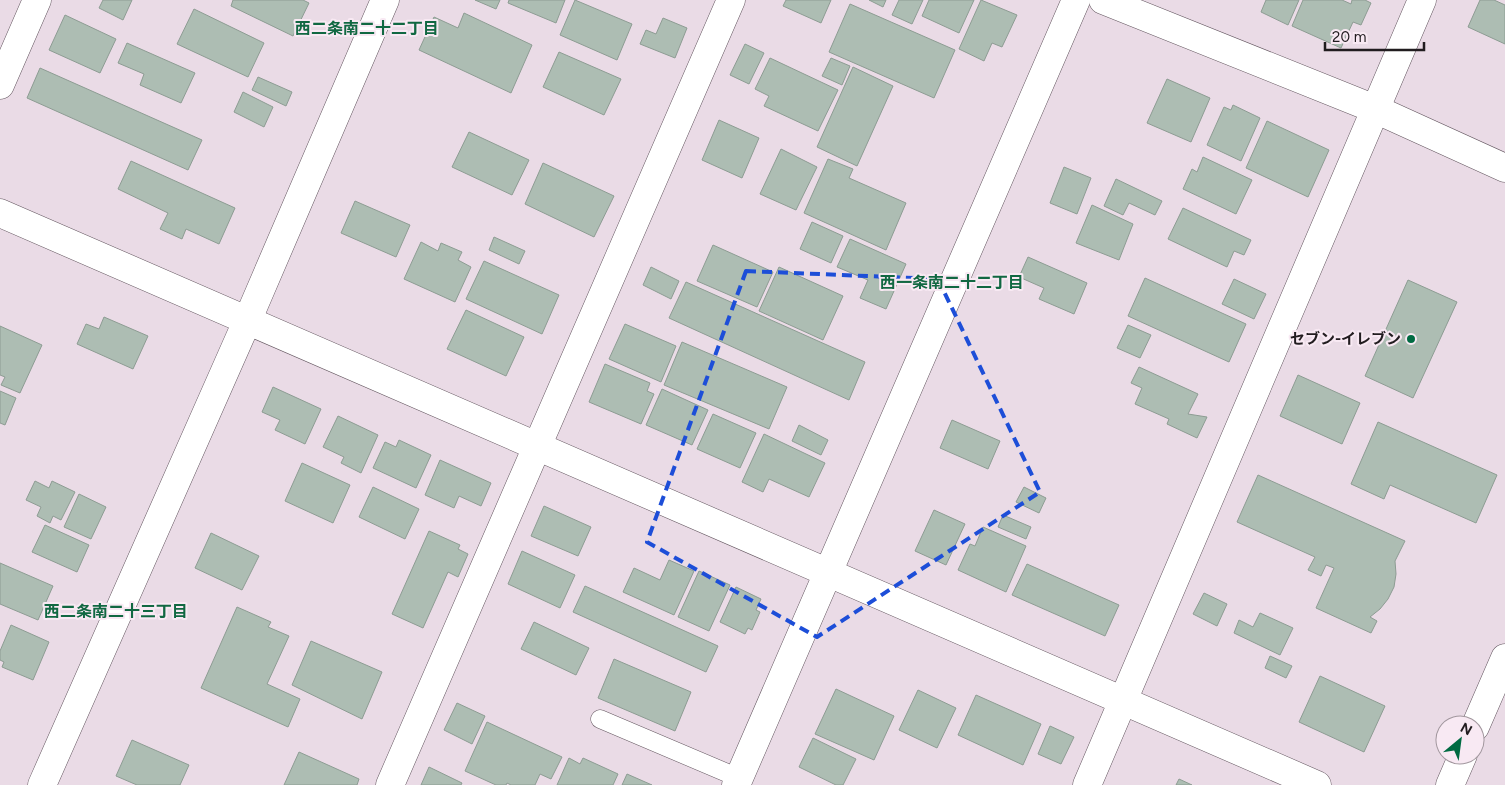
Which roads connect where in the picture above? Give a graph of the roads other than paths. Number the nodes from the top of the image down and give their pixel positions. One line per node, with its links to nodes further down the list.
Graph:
1 (37, 0): 7 (main road)
2 (385, 0): 11 (main road)
3 (730, 0): 12 (main road)
4 (1076, 0): 13 (main road)
5 (1103, 0): 8 (main road)
6 (1422, 0): 8 (main road)
7 (0, 86)
8 (1375, 110): 9 (main road); 15 (main road)
9 (1505, 168)
10 (0, 213): 11 (main road)
11 (248, 319): 12 (main road); 20 (main road)
12 (538, 447): 13 (main road); 21 (main road)
13 (828, 573): 15 (main road); 19 (main road)
14 (1505, 658): 16 (main road)
15 (1123, 702): 22 (main road); 23 (main road)
16 (1481, 715)
17 (600, 719): 19 (lane)
18 (1459, 765): 24 (main road)
19 (738, 781)
20 (42, 785)
21 (390, 785)
22 (1087, 785)
23 (1317, 785)
24 (1450, 785)

